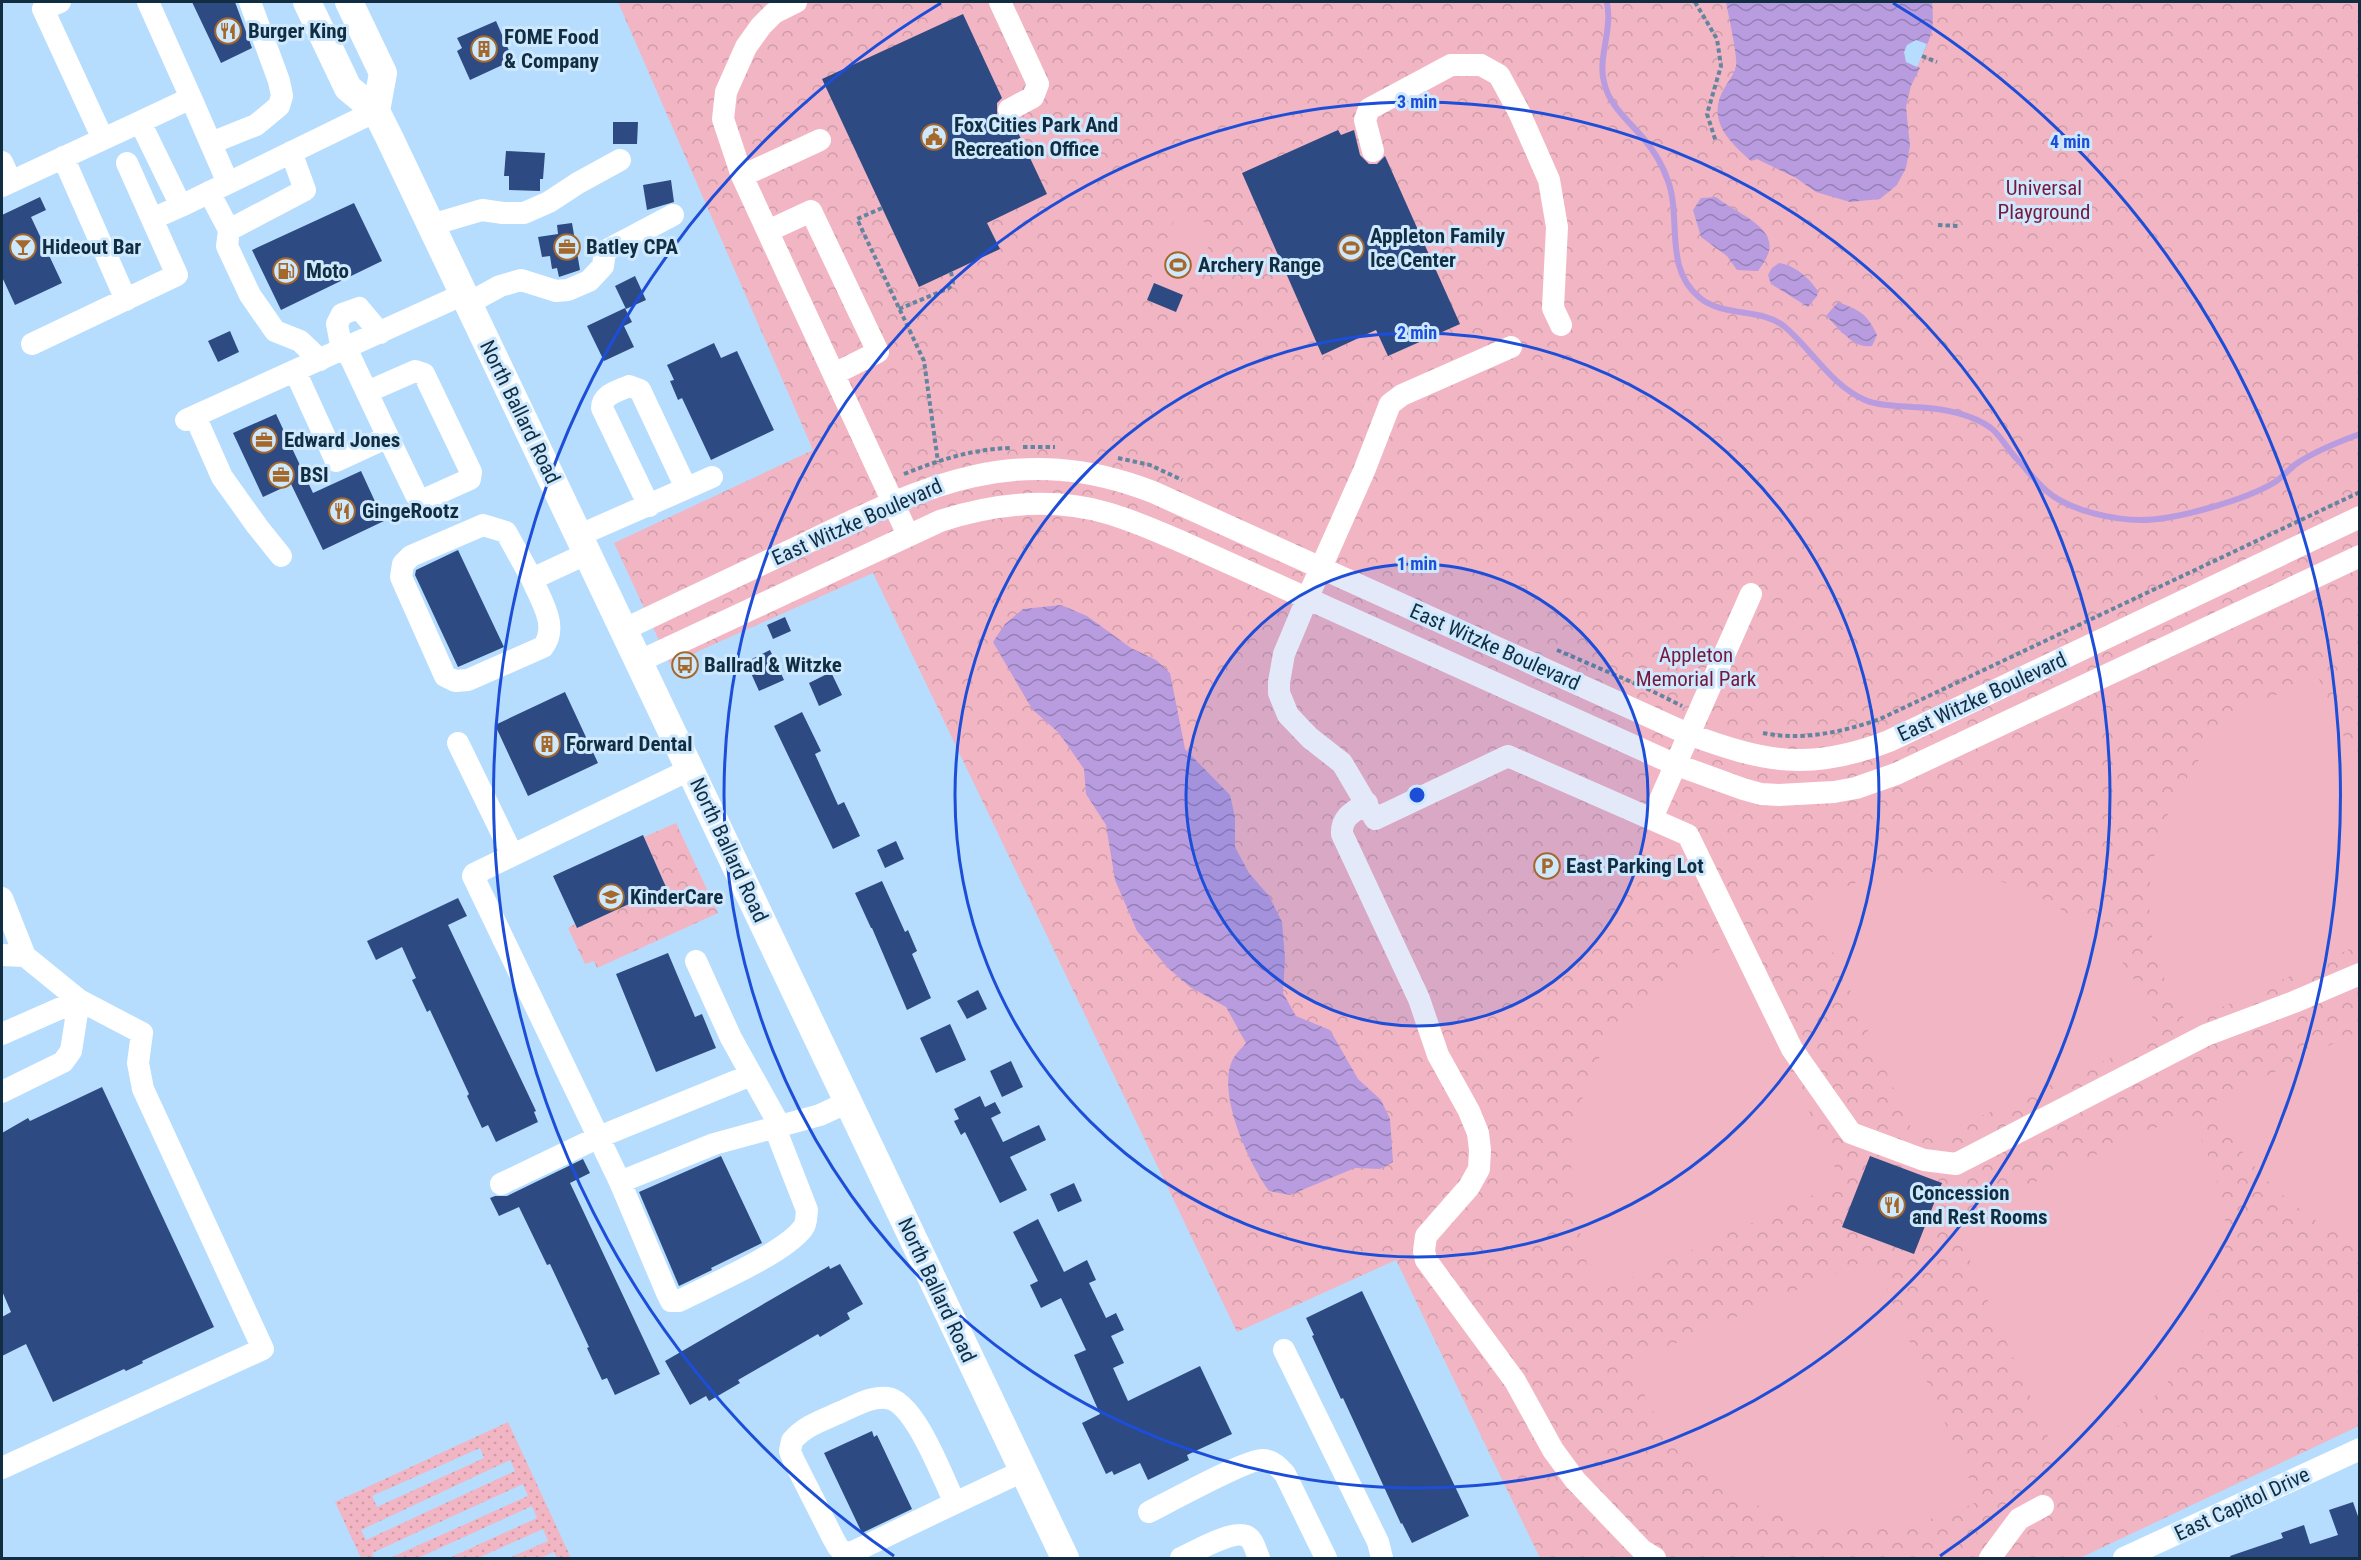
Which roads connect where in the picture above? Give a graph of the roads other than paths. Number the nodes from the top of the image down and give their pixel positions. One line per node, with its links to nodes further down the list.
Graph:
1 (60, 2): 12 (street)
2 (148, 2): 8 (street)
3 (250, 2): 14 (street)
4 (307, 2): 10 (main road, North Ballard Road)
5 (350, 2): 10 (main road)
6 (796, 2): 21 (street)
7 (1000, 2): 9 (street)
8 (191, 98): 11 (street); 14 (street)
9 (1009, 110)
10 (376, 111): 16 (street); 26 (main road, North Ballard Road)
11 (140, 122): 12 (street); 23 (street)
12 (103, 139): 17 (street)
13 (820, 140): 21 (street)
14 (211, 143): 22 (street)
15 (1373, 151): 31 (street)
16 (291, 152): 22 (street); 27 (street)
17 (63, 157): 20 (street); 30 (street)
18 (620, 160): 26 (street)
19 (127, 163): 25 (street)
20 (5, 176)
21 (742, 176): 28 (street)
22 (219, 187): 23 (street); 27 (street)
23 (181, 206): 25 (street)
24 (673, 216): 29 (street)
25 (152, 219): 30 (street)
26 (431, 225): 29 (main road, North Ballard Road)
27 (229, 230): 36 (street)
28 (768, 231): 38 (street); 38 (street)
29 (466, 299): 32 (street); 47 (main road, North Ballard Road)
30 (126, 300): 33 (street)
31 (1561, 325)
32 (380, 333): 35 (street); 35 (street)
33 (32, 344)
34 (1511, 347): 50 (street)
35 (344, 349): 36 (street); 39 (street)
36 (320, 360): 37 (street)
37 (295, 371): 40 (street); 48 (street)
38 (834, 374): 43 (street)
39 (367, 392): 40 (street); 40 (street)
40 (388, 437)
41 (712, 477): 42 (street)
42 (686, 488): 44 (street); 44 (street)
43 (889, 492): 46 (street); 50 (street, East Witzke Boulevard); 54 (street, East Witzke Boulevard)
44 (648, 506): 47 (street)
45 (2360, 517): 56 (street, East Witzke Boulevard)
46 (908, 535): 53 (street, East Witzke Boulevard); 55 (street, East Witzke Boulevard)
47 (584, 544): 51 (street); 54 (main road, North Ballard Road)
48 (281, 556)
49 (2360, 556): 58 (street, East Witzke Boulevard)
50 (1321, 568): 53 (street); 56 (street, East Witzke Boulevard)
51 (532, 579): 51 (street)
52 (1751, 594): 56 (street)
53 (1307, 599): 58 (street, East Witzke Boulevard); 60 (street)
54 (625, 629): 55 (main road, North Ballard Road)
55 (640, 661): 59 (main road, North Ballard Road)
56 (1693, 724): 58 (street)
57 (458, 743): 62 (street)
58 (1674, 764): 61 (street)
59 (691, 769): 62 (street); 72 (main road, North Ballard Road)
60 (1368, 803): 61 (street); 89 (street)
61 (1652, 819): 67 (street)
62 (512, 854): 74 (street)
63 (2, 898): 65 (street)
64 (2, 955): 65 (street)
65 (25, 956): 68 (street)
66 (696, 961): 70 (street)
67 (2360, 974)
68 (79, 1000): 69 (street); 71 (street); 79 (street)
69 (2, 1034)
70 (751, 1075): 73 (street); 74 (street)
71 (2, 1092)
72 (848, 1101): 73 (street); 80 (main road, North Ballard Road)
73 (777, 1127): 75 (street); 75 (street)
74 (599, 1137): 75 (street); 76 (street)
75 (620, 1182)
76 (501, 1184)
77 (1284, 1350): 88 (street)
78 (2360, 1449): 91 (street, East Capitol Drive)
79 (2, 1468)
80 (1023, 1471): 81 (street); 84 (main road, North Ballard Road)
81 (955, 1503): 81 (street)
82 (2043, 1506): 90 (street)
83 (1149, 1512): 87 (street)
84 (1065, 1558)
85 (1181, 1558): 86 (street)
86 (1259, 1558)
87 (1326, 1558)
88 (1382, 1558)
89 (1655, 1558)
90 (1990, 1558)
91 (2124, 1558)

